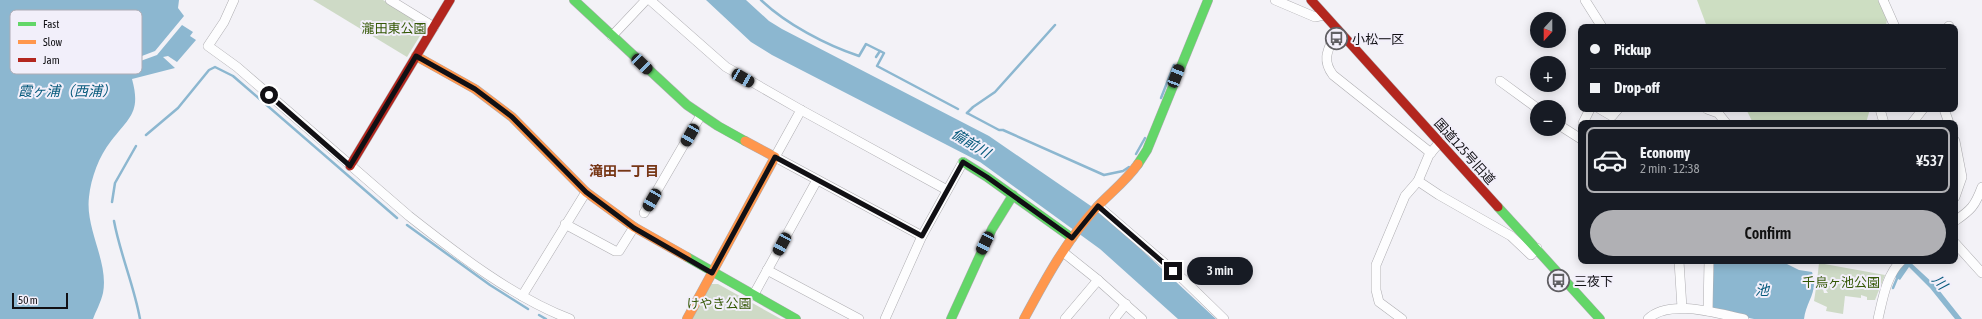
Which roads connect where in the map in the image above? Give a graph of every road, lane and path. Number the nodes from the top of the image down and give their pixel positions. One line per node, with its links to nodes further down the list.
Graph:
1 (234, 0): 35 (street)
2 (450, 0): 15 (street)
3 (574, 0): 17 (street)
4 (646, 0): 17 (street)
5 (650, 0): 21 (street)
6 (1208, 0): 43 (street)
7 (1274, 0): 12 (street)
8 (1585, 0): 13 (street)
9 (1883, 0): 14 (street)
10 (392, 1): 15 (street)
11 (1313, 1): 12 (street, 国道125号旧道)
12 (1324, 15): 16 (street, 国道125号旧道)
13 (1600, 24)
14 (1894, 24)
15 (434, 27): 18 (street)
16 (1337, 29): 31 (street, 国道125号旧道); 32 (street)
17 (612, 36): 26 (street)
18 (416, 56): 35 (street); 41 (street)
19 (1500, 81): 20 (street)
20 (1530, 103)
21 (801, 110): 34 (street); 40 (street)
22 (1605, 112): 23 (street)
23 (1615, 112)
24 (1715, 112): 27 (street)
25 (1921, 112): 28 (street)
26 (701, 115): 34 (street); 44 (street)
27 (1724, 120)
28 (1914, 120)
29 (1566, 130): 30 (street)
30 (1578, 137)
31 (1440, 142): 32 (street); 51 (street, 国道125号旧道)
32 (1431, 153): 37 (street)
33 (1958, 156): 39 (street)
34 (775, 157): 36 (street); 57 (street)
35 (350, 166): 60 (street)
36 (817, 180): 48 (street); 56 (street)
37 (1418, 181): 51 (street); 76 (street)
38 (1982, 187): 45 (street)
39 (1958, 189)
40 (947, 190): 42 (street); 48 (street)
41 (586, 192): 46 (street); 47 (street)
42 (1013, 195): 49 (street); 70 (street)
43 (1097, 207): 49 (street); 75 (street)
44 (644, 213)
45 (1958, 219)
46 (565, 224): 47 (street); 60 (street)
47 (634, 228): 57 (street)
48 (922, 236): 69 (street)
49 (1074, 236): 52 (street)
50 (1958, 246): 58 (street)
51 (1537, 248): 77 (street, 国道125号旧道)
52 (1063, 252): 59 (street); 71 (street)
53 (1679, 264): 63 (street)
54 (1709, 264): 64 (street)
55 (1899, 264): 80 (street)
56 (767, 270): 61 (street); 68 (street)
57 (712, 273): 61 (street); 66 (street)
58 (1982, 273)
59 (1098, 280): 62 (street); 72 (street)
60 (522, 296): 65 (street)
61 (753, 296): 67 (street)
62 (1126, 304): 73 (street); 74 (street)
63 (1682, 308): 64 (street); 78 (street)
64 (1708, 311): 79 (street)
65 (570, 319)
66 (687, 319)
67 (796, 319)
68 (859, 319)
69 (885, 319)
70 (951, 319)
71 (1024, 319)
72 (1065, 319)
73 (1114, 319)
74 (1142, 319)
75 (1224, 319)
76 (1402, 319)
77 (1600, 319)
78 (1648, 319)
79 (1744, 319)
80 (1878, 319)

